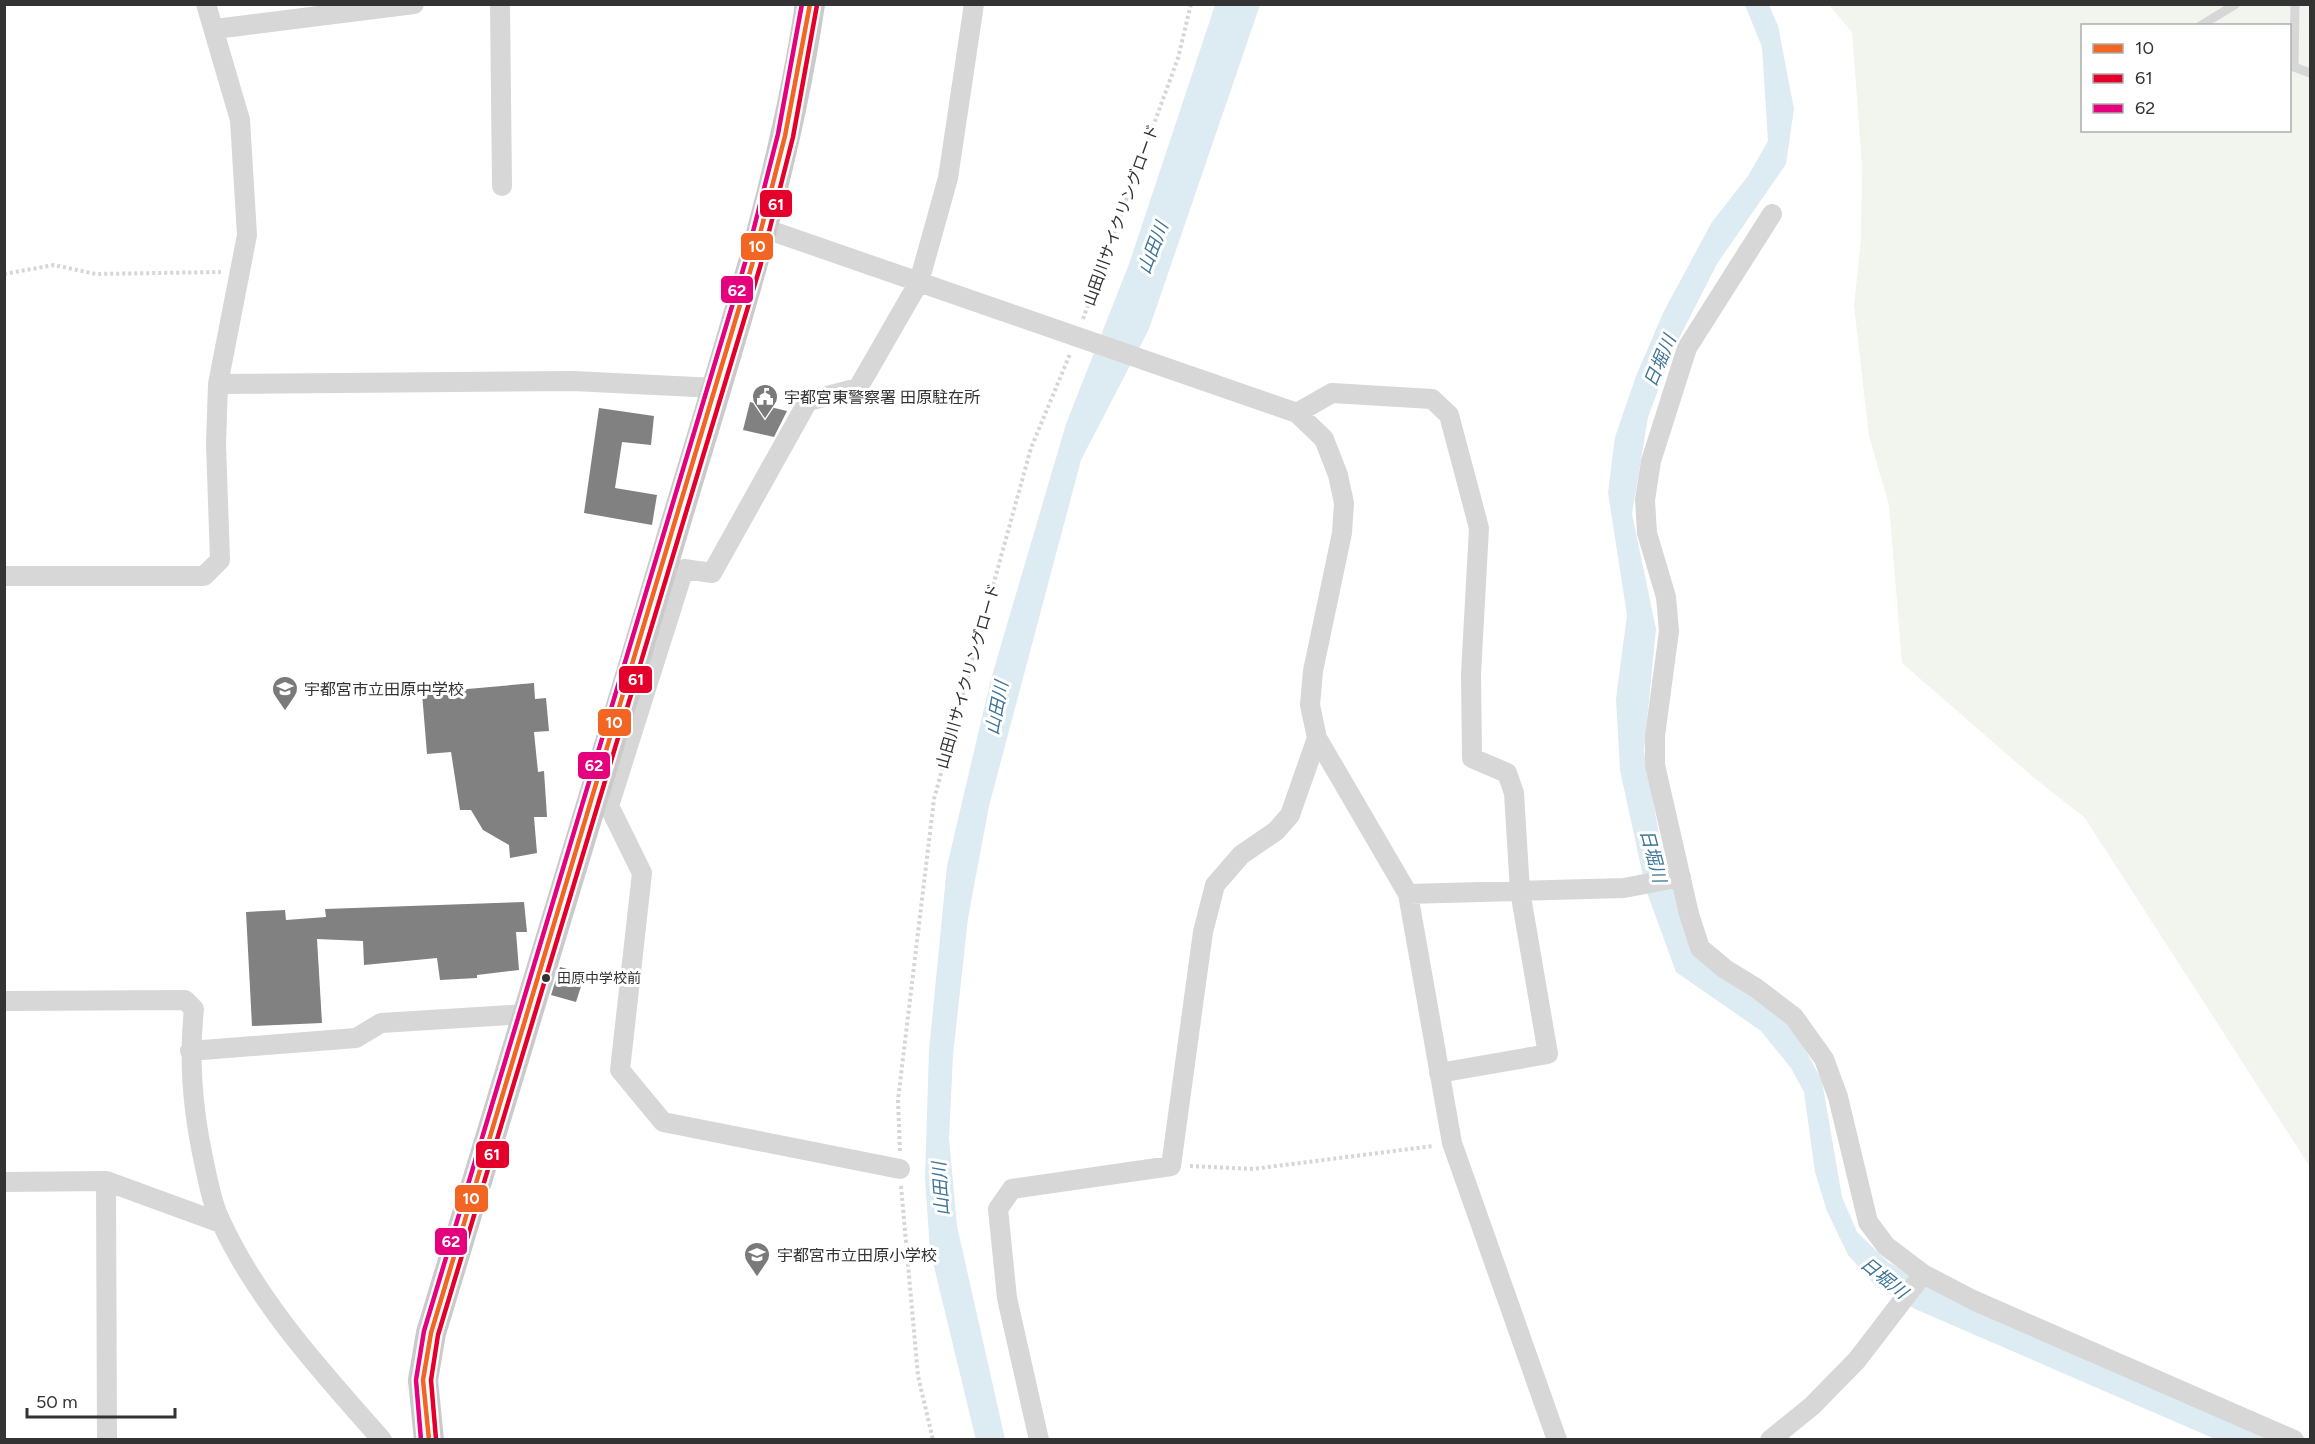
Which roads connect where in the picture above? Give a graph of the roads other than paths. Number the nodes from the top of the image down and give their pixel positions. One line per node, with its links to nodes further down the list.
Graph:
1 (206, 4): 9 (street)
2 (414, 4): 9 (street)
3 (500, 4): 11 (street)
4 (810, 4): 13 (main road)
5 (974, 4): 14 (street)
6 (2236, 4): 8 (lane)
7 (2295, 4): 10 (lane)
8 (2203, 24)
9 (215, 29): 15 (street)
10 (2310, 73)
11 (502, 186)
12 (1772, 214): 20 (street)
13 (763, 228): 14 (street); 16 (main road)
14 (919, 282): 17 (street); 27 (street)
15 (218, 384): 16 (street); 18 (street)
16 (716, 388): 24 (main road)
17 (1297, 413): 19 (street); 21 (street)
18 (4, 576)
19 (1317, 738): 22 (street); 35 (street)
20 (1681, 877): 21 (street); 31 (street)
21 (1520, 891): 22 (street); 26 (street)
22 (1408, 894): 26 (street)
23 (4, 1001): 25 (street)
24 (527, 1014): 25 (street); 34 (main road)
25 (190, 1051): 30 (street)
26 (1439, 1073): 36 (street)
27 (900, 1169)
28 (106, 1181): 29 (street); 30 (street); 32 (street)
29 (4, 1182)
30 (221, 1223): 33 (street)
31 (1923, 1274): 37 (street); 38 (street)
32 (107, 1440)
33 (382, 1440)
34 (429, 1440)
35 (1039, 1440)
36 (1557, 1440)
37 (1770, 1440)
38 (2295, 1440)

